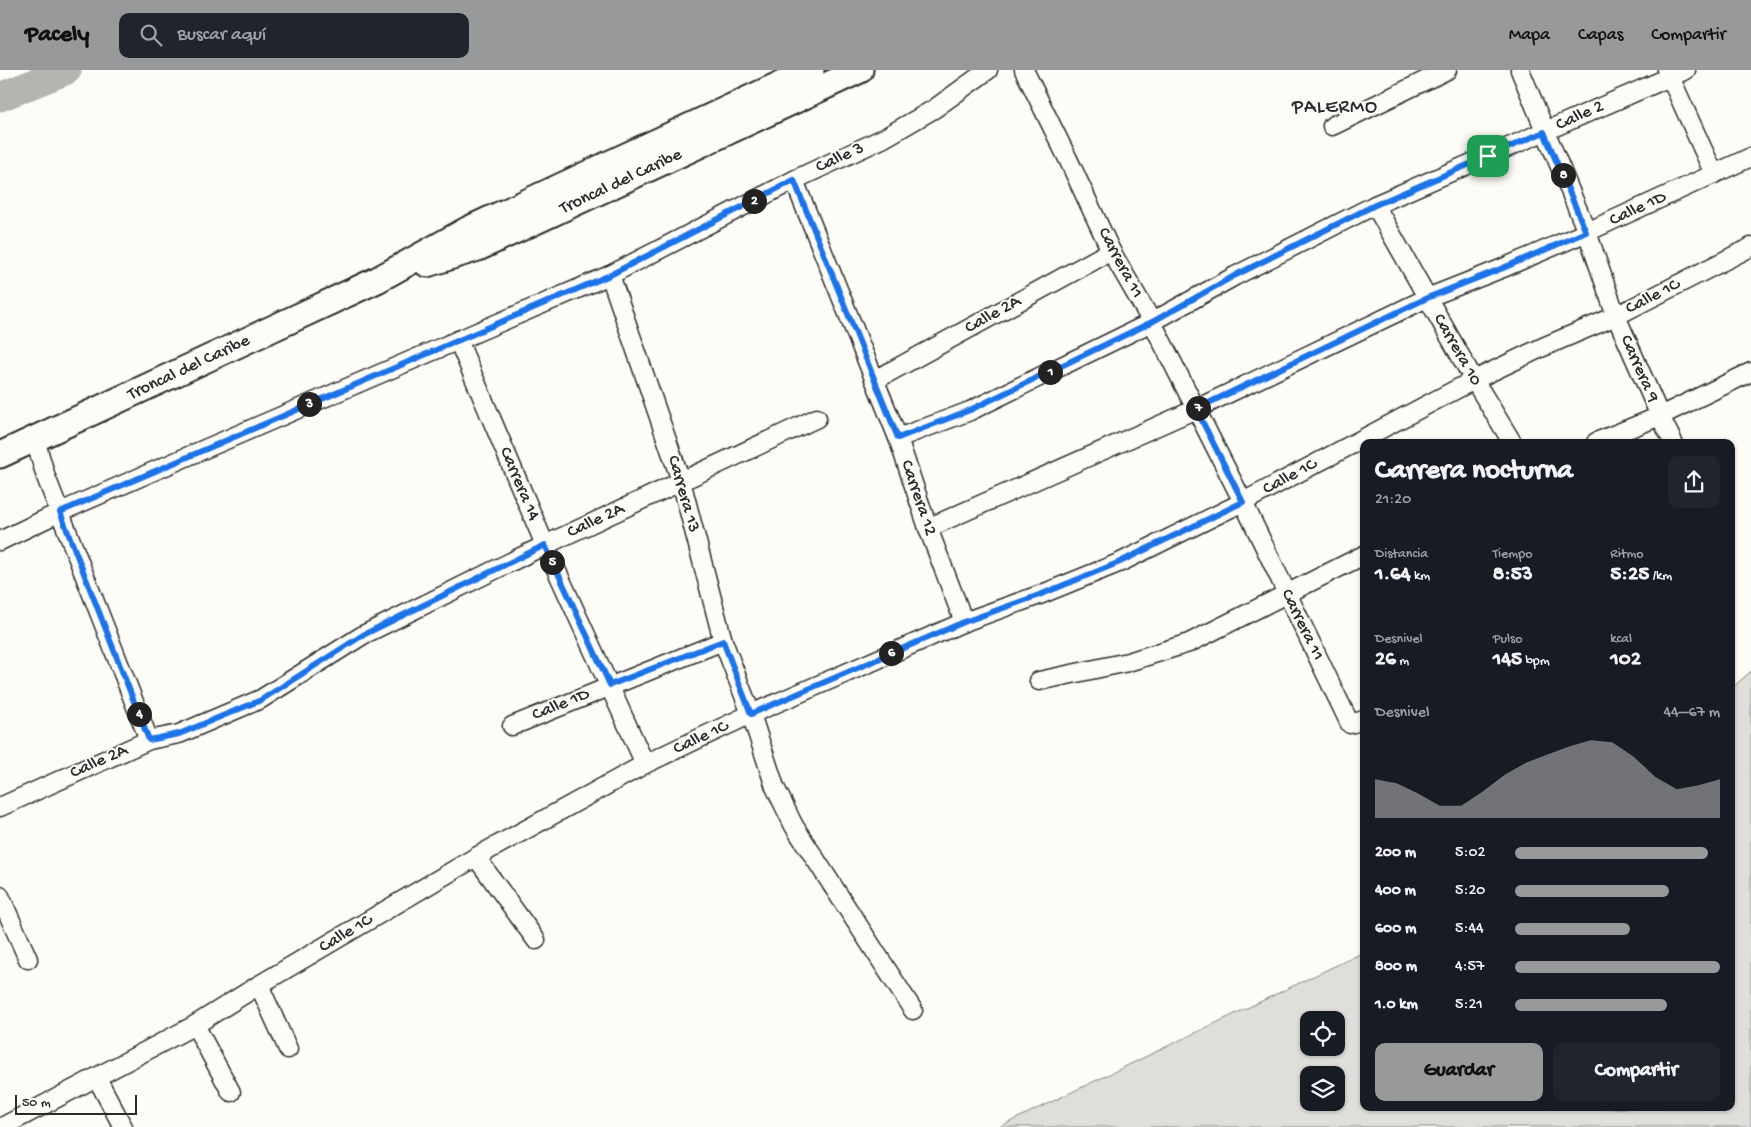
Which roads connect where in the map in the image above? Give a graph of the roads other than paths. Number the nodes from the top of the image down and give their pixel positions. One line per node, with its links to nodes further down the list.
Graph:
1 (811, 70): 18 (highway, Troncal del Caribe)
2 (860, 70): 18 (highway, Troncal del Caribe)
3 (988, 70): 12 (street, Calle 3)
4 (1024, 70): 16 (street, Carrera 11)
5 (1447, 70): 8 (street)
6 (1520, 70): 9 (street, Carrera 9)
7 (1675, 72): 9 (street, Calle 2); 11 (street)
8 (1332, 126)
9 (1544, 132): 13 (street, Calle 2); 14 (street, Carrera 9)
10 (1751, 157): 11 (street, Calle 1D)
11 (1714, 174): 14 (street, Calle 1D)
12 (794, 180): 17 (street, Calle 3); 24 (street, Carrera 12)
13 (1375, 205): 19 (street, Carrera 10); 21 (street, Calle 2)
14 (1586, 232): 19 (street, Calle 1D); 20 (street, Carrera 9)
15 (1751, 247): 20 (street, Calle 1C)
16 (1111, 250): 21 (street, Carrera 11); 24 (street, Calle 2A)
17 (610, 275): 22 (street, Calle 3); 37 (street, Carrera 13)
18 (377, 280): 30 (highway, Troncal del Caribe)
19 (1427, 298): 25 (street, Carrera 10); 26 (street, Calle 1D)
20 (1616, 316): 25 (street, Calle 1C); 27 (street, Carrera 9)
21 (1152, 322): 26 (street, Carrera 11); 29 (street, Calle 2)
22 (458, 340): 39 (street, Calle 3); 42 (street, Carrera 14)
23 (1751, 372): 27 (street)
24 (875, 380): 29 (street, Carrera 12)
25 (1474, 380): 31 (street, Calle 1C); 32 (street, Carrera 10)
26 (1196, 409): 38 (street, Carrera 11); 40 (street, Calle 1D)
27 (1660, 416): 33 (street); 34 (street, Carrera 9)
28 (817, 418): 37 (street, Calle 2A)
29 (898, 438): 40 (street, Carrera 12)
30 (35, 439): 36 (highway, Troncal del Caribe); 39 (street)
31 (1362, 439)
32 (1510, 439)
33 (1603, 439)
34 (1672, 439)
35 (1360, 440): 38 (street, Calle 1C)
36 (0, 455)
37 (681, 481): 42 (street, Calle 2A); 46 (street, Carrera 13)
38 (1243, 502): 44 (street, Carrera 11); 45 (street, Calle 1C)
39 (60, 512): 41 (street, Calle 3); 52 (street)
40 (928, 528): 45 (street, Carrera 12)
41 (0, 541)
42 (545, 545): 48 (street, Carrera 14); 52 (street, Calle 2A)
43 (1360, 557): 44 (street)
44 (1287, 594): 47 (street); 50 (street, Carrera 11)
45 (964, 622): 49 (street, Calle 1C)
46 (723, 641): 48 (street, Calle 1D); 49 (street, Carrera 13)
47 (1039, 681)
48 (610, 685): 51 (street, Calle 1D); 53 (street, Carrera 14)
49 (751, 714): 53 (street, Calle 1C); 60 (street, Carrera 13)
50 (1357, 722)
51 (512, 726)
52 (149, 740): 54 (street, Calle 2A)
53 (645, 764): 55 (street, Calle 1C)
54 (0, 807)
55 (476, 858): 57 (street); 59 (street, Calle 1C)
56 (0, 896): 58 (street)
57 (536, 940)
58 (28, 959)
59 (259, 985): 61 (street, Calle 1C); 62 (street)
60 (913, 1010)
61 (195, 1025): 63 (street, Calle 1C); 64 (street)
62 (288, 1049)
63 (97, 1078): 65 (street, Calle 1C); 66 (street)
64 (231, 1092)
65 (2, 1127)
66 (123, 1127)

